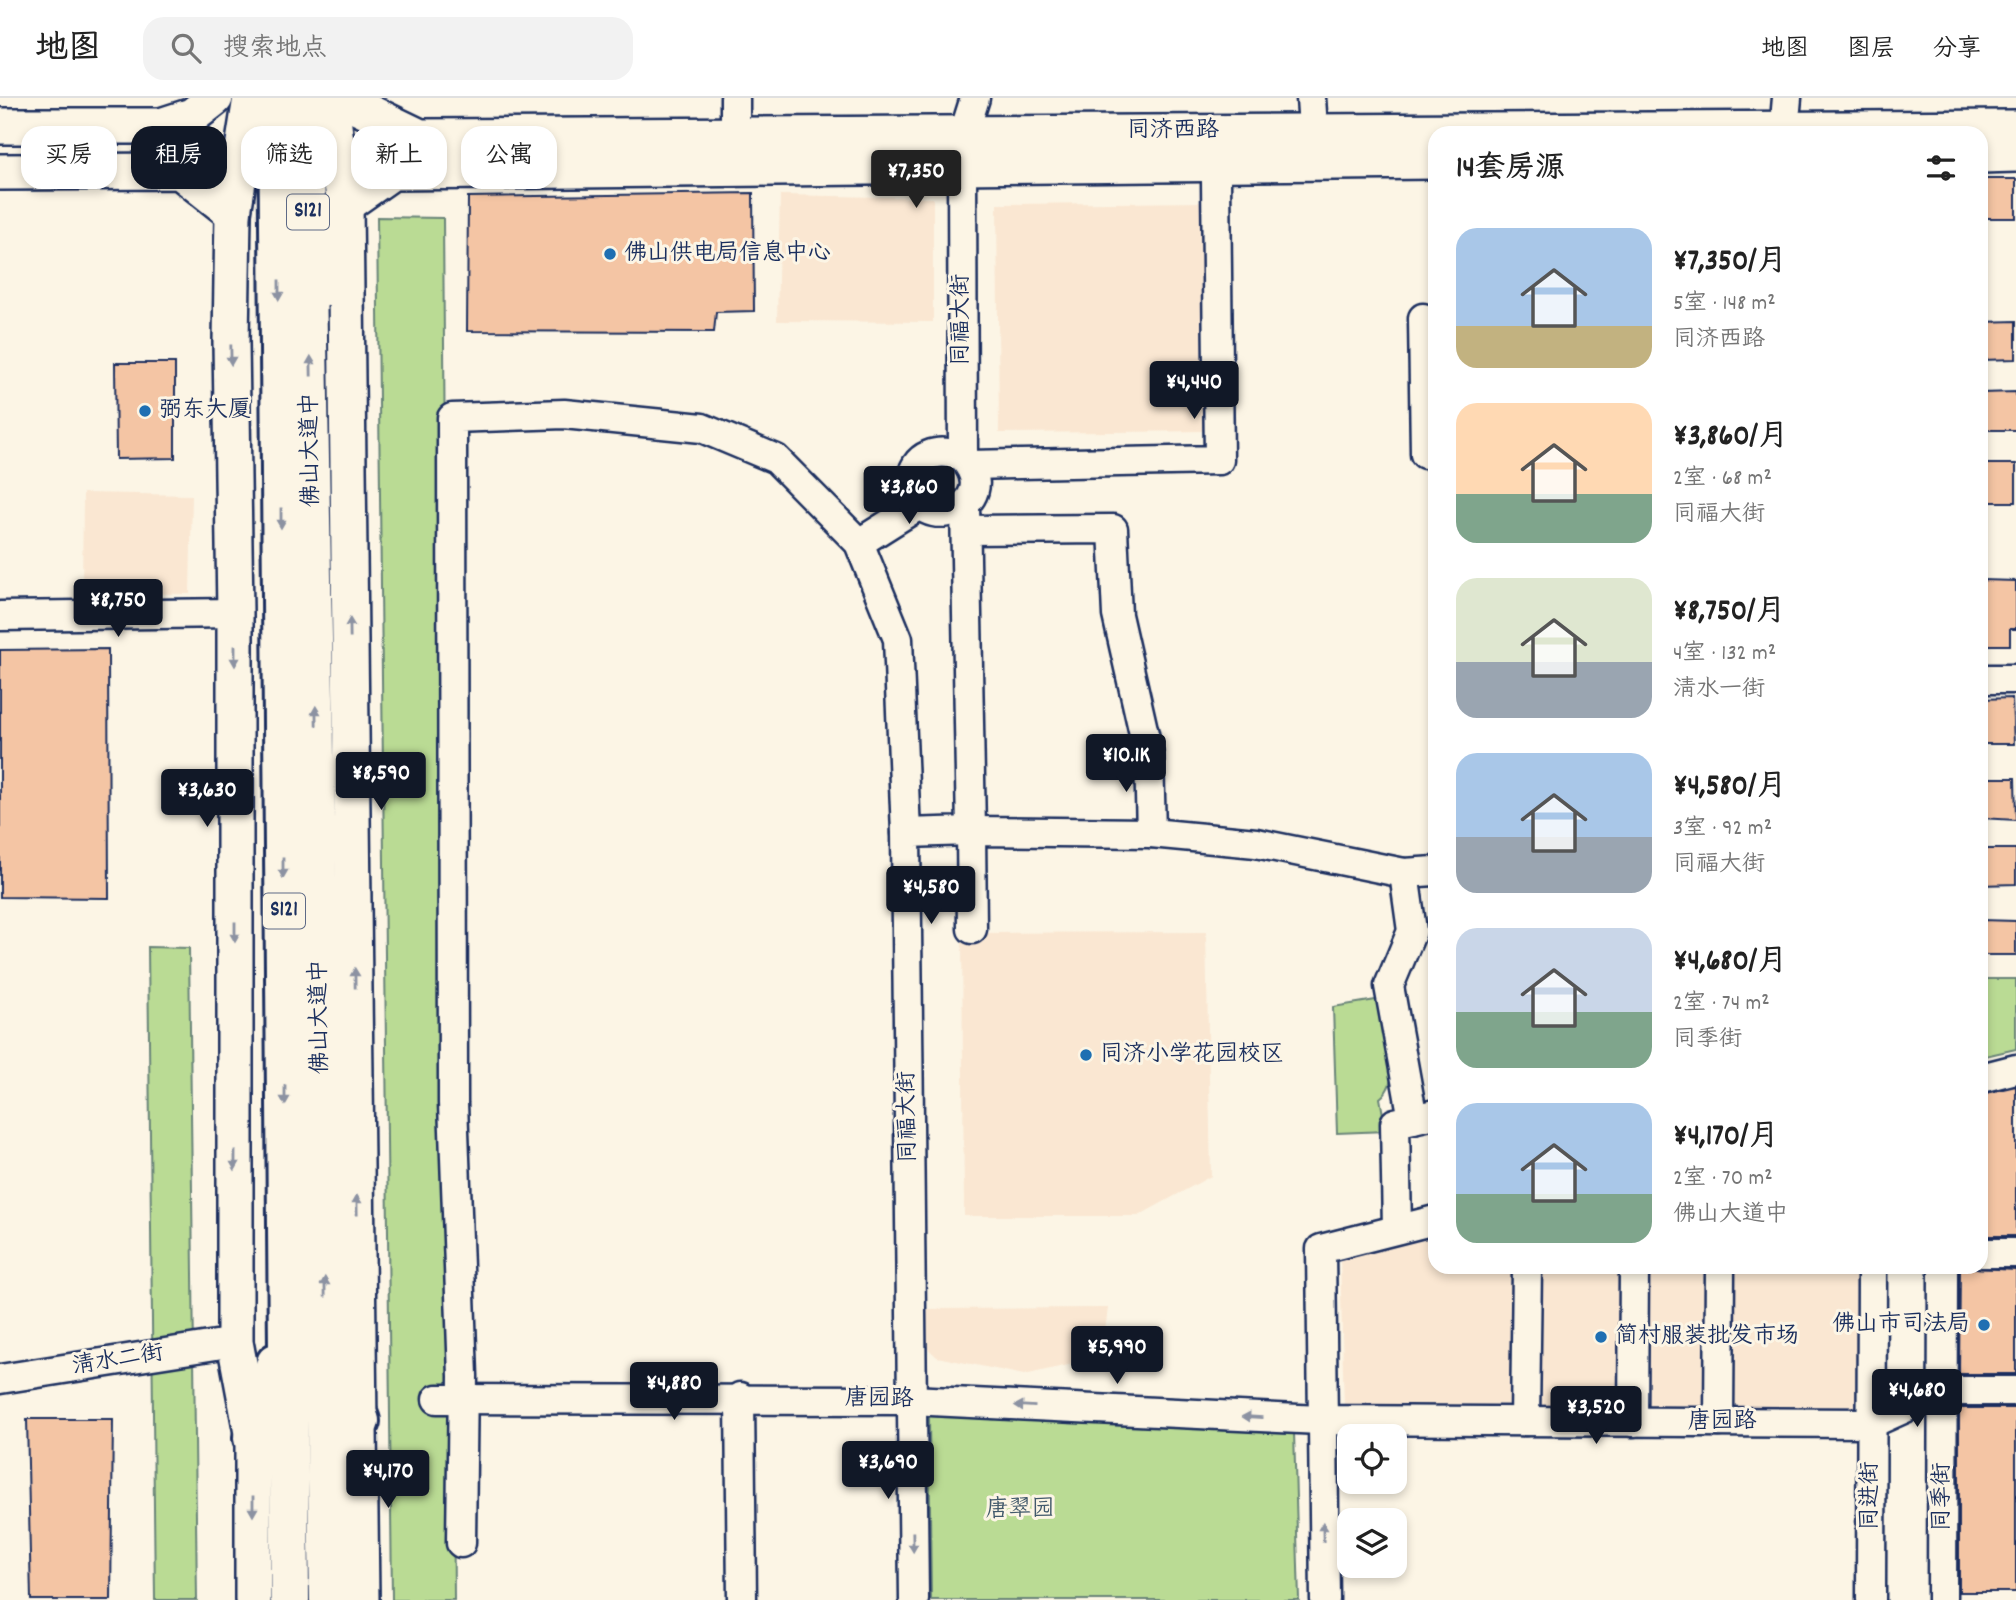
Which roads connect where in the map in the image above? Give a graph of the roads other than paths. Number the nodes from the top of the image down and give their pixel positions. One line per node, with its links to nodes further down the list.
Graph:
1 (304, 98): 28 (highway, 佛山大道中 / S121)
2 (330, 98): 25 (main road)
3 (339, 98): 10 (main road, 同济西路)
4 (249, 100): 9 (main road); 26 (main road); 57 (highway, 佛山大道中 / S121, one-way to 57)
5 (1787, 104): 8 (main road); 14 (main road)
6 (1311, 106): 8 (main road); 18 (main road)
7 (735, 108): 11 (main road); 18 (main road)
8 (1481, 112): 12 (main road); 13 (main road)
9 (0, 126)
10 (397, 126)
11 (435, 126)
12 (1460, 126)
13 (1519, 126)
14 (1827, 126)
15 (1988, 128): 16 (main road, 同济西路)
16 (2016, 128)
17 (447, 137): 18 (main road, 同济西路)
18 (966, 139): 19 (main road, 同济西路); 24 (main road); 25 (main road, 同济西路); 30 (street, 同福大街)
19 (1428, 146)
20 (2016, 154): 21 (main road)
21 (1988, 155)
22 (0, 172): 26 (main road)
23 (1428, 179): 24 (main road)
24 (1216, 180): 30 (street)
25 (345, 205): 28 (highway); 66 (main road, one-way to 25)
26 (233, 213): 34 (main road, one-way to 34)
27 (1423, 318): 29 (street)
28 (310, 327): 56 (highway, 佛山大道中 / S121, one-way to 28)
29 (1428, 454)
30 (966, 461): 31 (street); 32 (street, 同福大街)
31 (921, 505): 32 (street); 33 (street)
32 (966, 517): 38 (street, 同福大街); 40 (street)
33 (859, 543): 39 (street, 同福大街); 63 (street)
34 (235, 613): 35 (street); 58 (main road, one-way to 58)
35 (0, 616)
36 (1988, 679): 37 (street)
37 (2016, 679)
38 (971, 831): 39 (street); 40 (street); 43 (street, 同福大街)
39 (906, 833): 64 (street, 同福大街)
40 (1151, 833): 42 (street)
41 (1428, 871): 42 (street)
42 (1404, 873): 46 (street)
43 (972, 929)
44 (2016, 1069): 45 (street)
45 (1988, 1076)
46 (1414, 1119): 48 (street)
47 (1428, 1222): 48 (street)
48 (1397, 1229): 65 (street)
49 (1988, 1253): 50 (street)
50 (2016, 1253)
51 (1527, 1274): 67 (street)
52 (1634, 1274): 68 (street)
53 (1720, 1274): 69 (street)
54 (1872, 1274): 70 (street, 同进街)
55 (1943, 1274): 60 (street, 同季街)
56 (325, 1326): 66 (highway); 75 (highway, 佛山大道中 / S121)
57 (287, 1328): 71 (highway); 74 (highway, 佛山大道中 / S121)
58 (235, 1342): 59 (street, 清水二街); 71 (main road)
59 (0, 1379)
60 (1943, 1391): 61 (street); 70 (street); 81 (street, 同季街)
61 (2016, 1391)
62 (740, 1397): 63 (street, 唐园路); 64 (street, 唐园路); 77 (street)
63 (450, 1399): 72 (street)
64 (911, 1401): 65 (street, 唐园路, one-way to 64); 78 (street, 同福大街, one-way to 78)
65 (1320, 1420): 67 (street, 唐园路); 79 (street, one-way to 65)
66 (360, 1421): 76 (main road)
67 (1525, 1421): 68 (street, 唐园路)
68 (1633, 1422): 69 (street, 唐园路)
69 (1719, 1422): 70 (street, 唐园路)
70 (1872, 1423): 80 (street, 同进街)
71 (253, 1438): 73 (main road, one-way to 73)
72 (461, 1543)
73 (253, 1600)
74 (290, 1600)
75 (329, 1600)
76 (360, 1600)
77 (742, 1600)
78 (914, 1600)
79 (1325, 1600)
80 (1871, 1600)
81 (1942, 1600)

